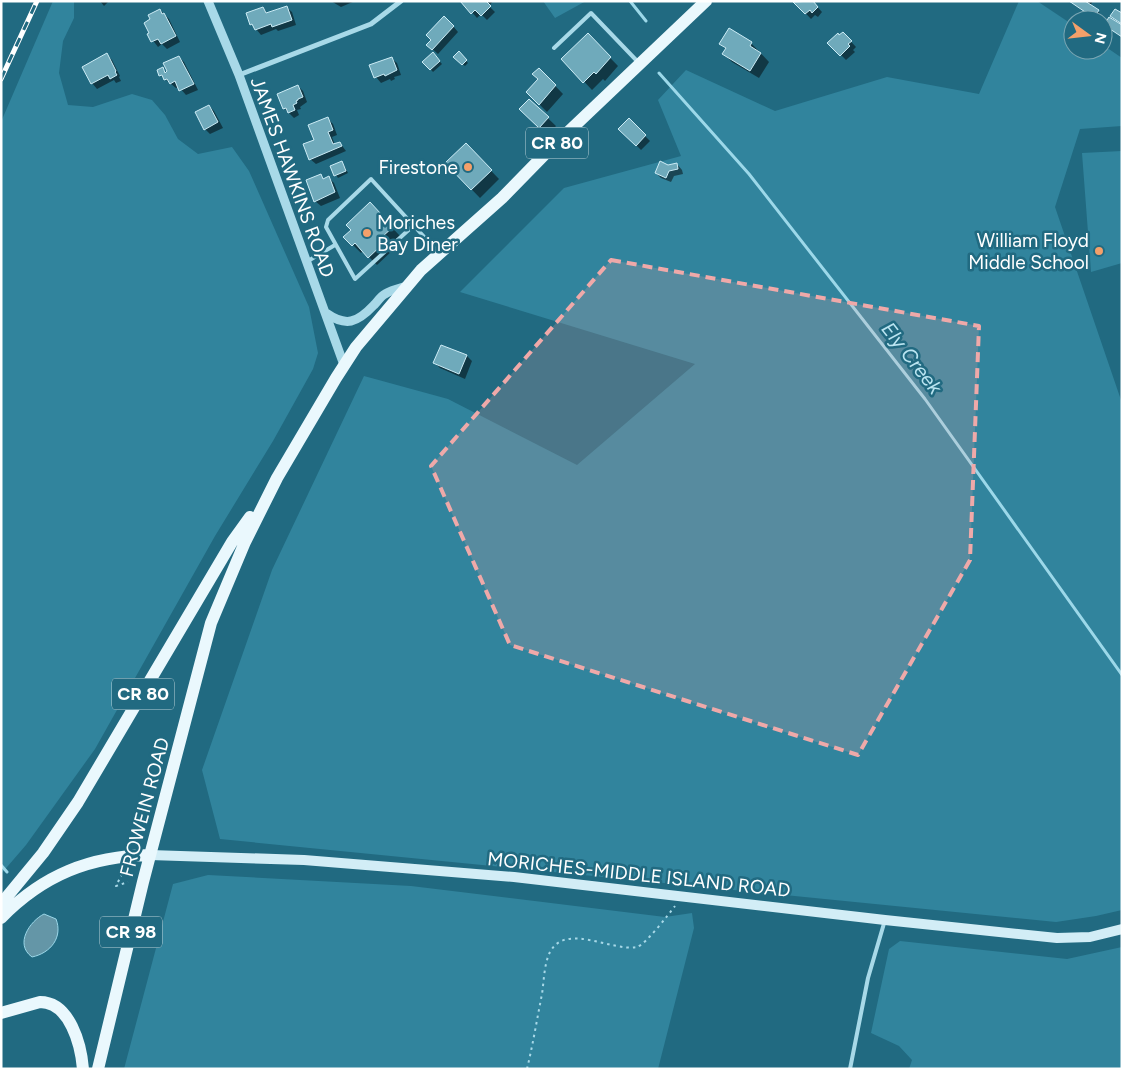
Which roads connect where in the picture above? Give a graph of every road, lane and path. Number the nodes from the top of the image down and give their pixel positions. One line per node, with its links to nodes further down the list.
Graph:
1 (208, 1): 6 (street, JAMES HAWKINS ROAD)
2 (401, 1): 6 (street)
3 (706, 1): 5 (main road, CR 80)
4 (554, 48): 5 (lane)
5 (640, 64): 9 (main road, CR 80)
6 (239, 75): 10 (street, JAMES HAWKINS ROAD)
7 (414, 225): 8 (lane); 8 (lane); 9 (lane)
8 (335, 245): 10 (lane)
9 (440, 254): 11 (main road, CR 80)
10 (306, 262): 12 (street, JAMES HAWKINS ROAD)
11 (408, 285): 12 (street); 13 (main road, CR 80)
12 (326, 313): 13 (street, JAMES HAWKINS ROAD)
13 (344, 365): 14 (main road, CR 80)
14 (277, 478): 15 (main road, FROWEIN ROAD / CR 80); 18 (main road, CR 80)
15 (150, 855): 20 (main road); 21 (main road, MORICHES-MIDDLE ISLAND ROAD); 25 (main road, FROWEIN ROAD / CR 98)
16 (122, 874): 17 (path)
17 (128, 882)
18 (1, 904)
19 (677, 904): 26 (path)
20 (1, 918)
21 (885, 920): 22 (main road, MORICHES-MIDDLE ISLAND ROAD); 27 (lane)
22 (1122, 929)
23 (1, 1013): 24 (main road)
24 (83, 1069)
25 (98, 1069)
26 (527, 1069)
27 (850, 1069)

